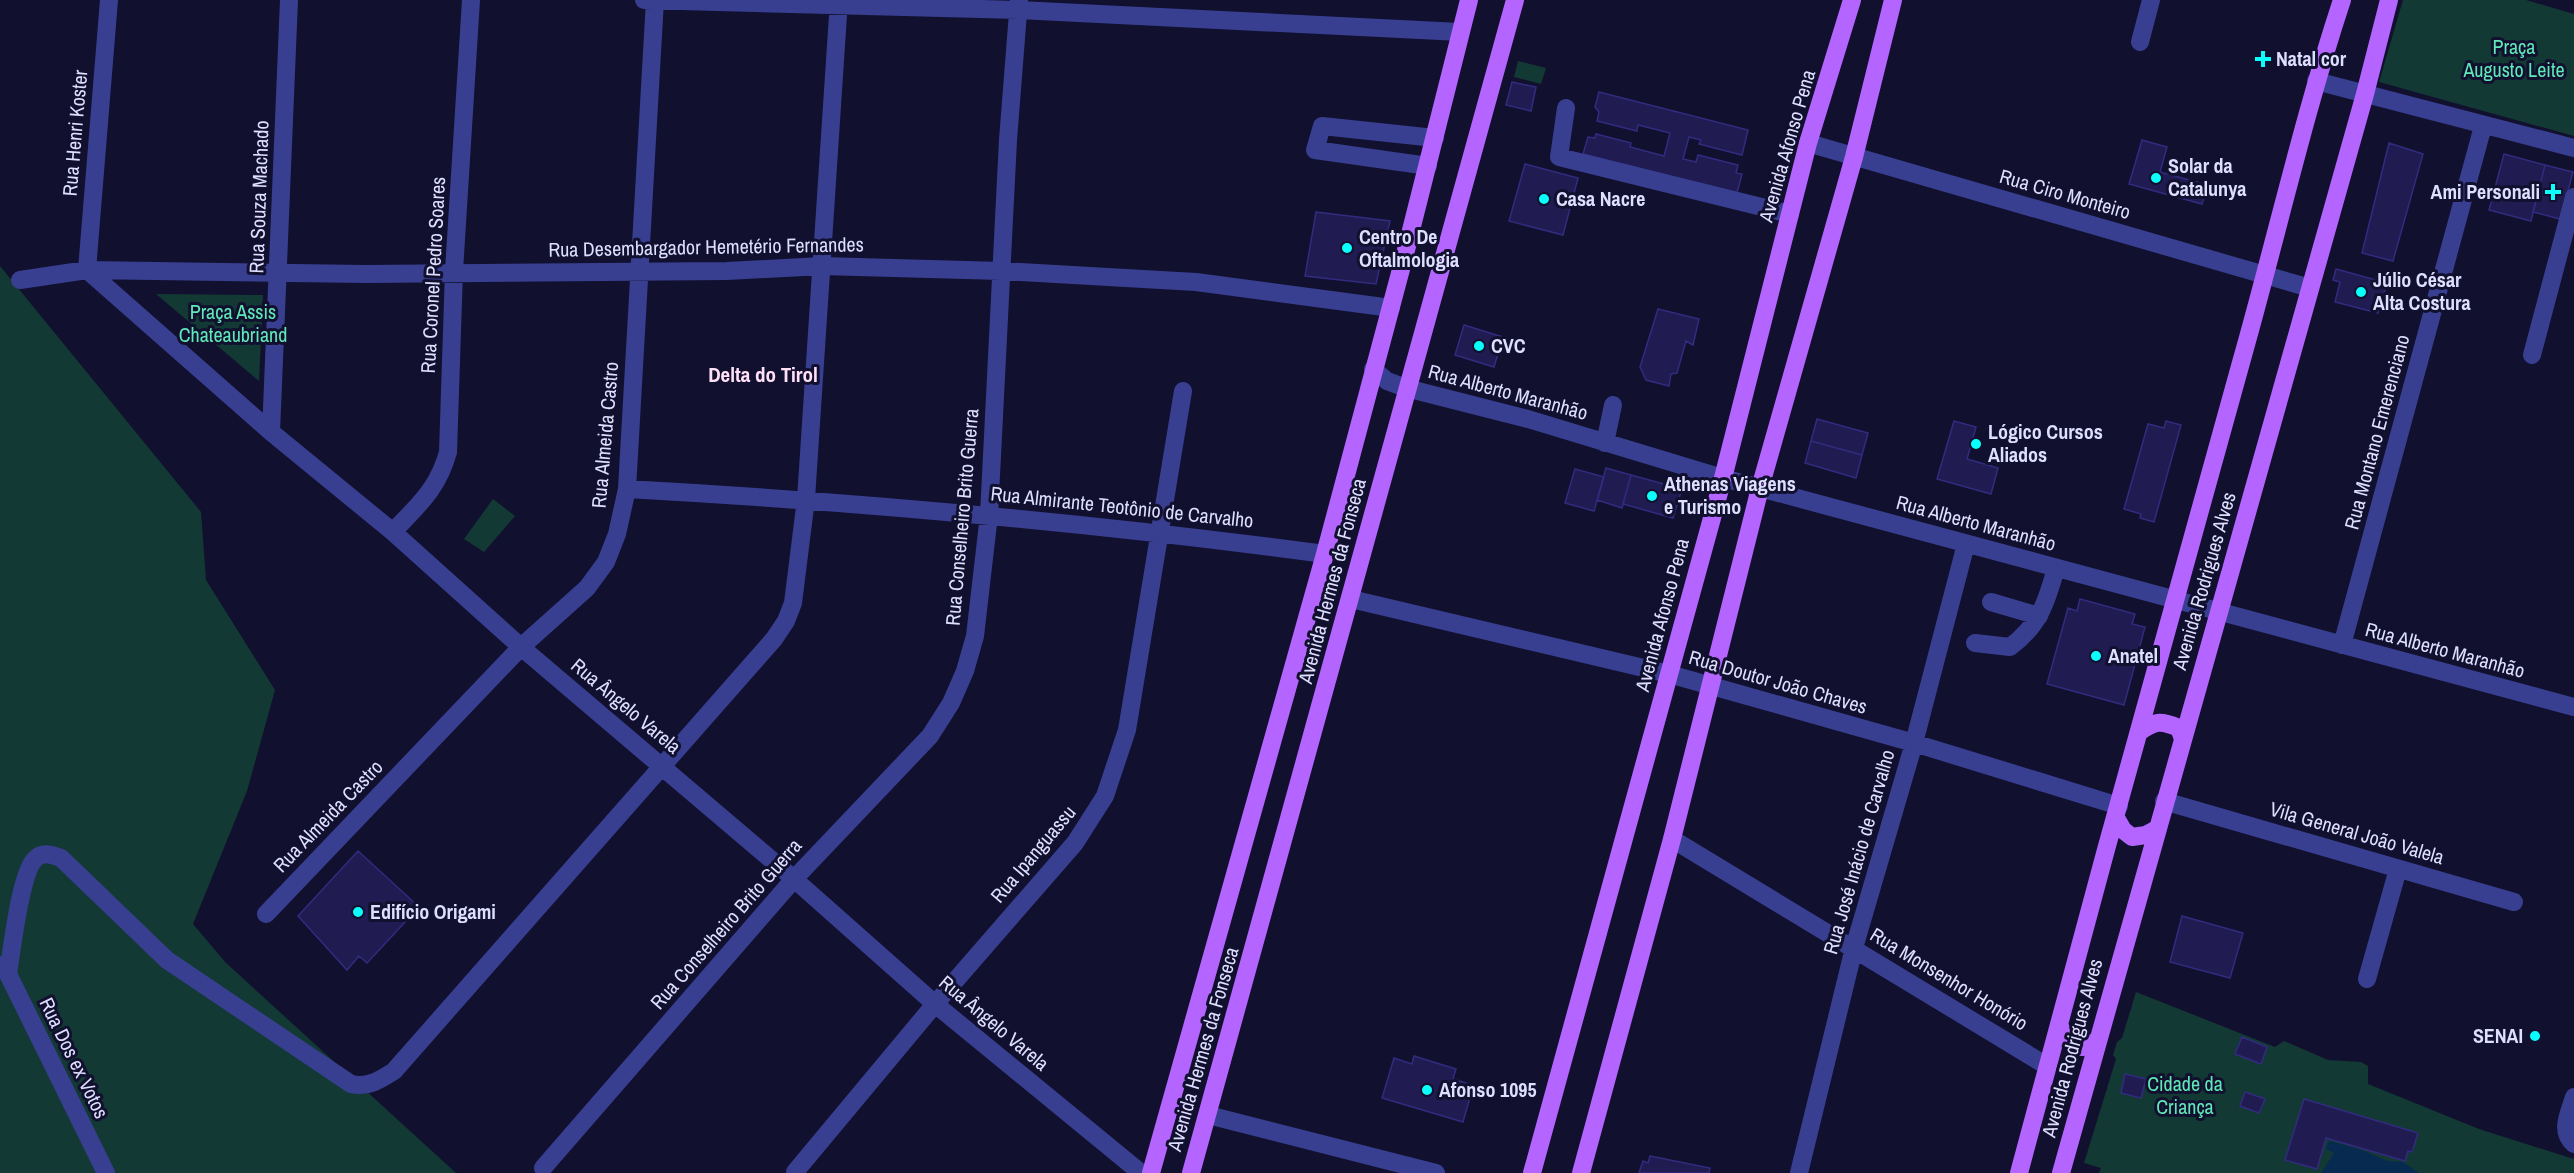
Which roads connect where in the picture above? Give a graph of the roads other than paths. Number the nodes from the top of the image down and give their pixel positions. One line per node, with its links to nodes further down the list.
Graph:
1 (109, 0): 29 (street, Rua Henri Koster)
2 (289, 0): 33 (street, Rua Souza Machado)
3 (471, 0): 31 (street, Rua Coronel Pedro Soares)
4 (644, 0): 5 (street)
5 (655, 0): 13 (street); 32 (street, Rua Almeida Castro)
6 (1469, 0): 15 (main road, Avenida Hermes da Fonseca)
7 (1515, 0): 40 (main road, Avenida Hermes da Fonseca)
8 (1852, 0): 22 (main road, Avenida Afonso Pena)
9 (1893, 0): 24 (main road)
10 (2151, 0): 16 (street)
11 (2342, 0): 17 (main road, Avenida Rodrigues Alves)
12 (2389, 0): 18 (main road, Avenida Rodrigues Alves)
13 (838, 2): 14 (street); 28 (street)
14 (1019, 5): 15 (street); 30 (street, Rua Conselheiro Brito Guerra)
15 (1460, 32): 21 (main road, Avenida Hermes da Fonseca)
16 (2140, 42)
17 (2316, 81): 18 (street); 34 (main road, Avenida Rodrigues Alves)
18 (2365, 94): 20 (street); 36 (main road, Avenida Rodrigues Alves)
19 (1566, 108): 27 (street)
20 (2483, 126): 23 (street); 61 (street, Rua Montano Emerenciano)
21 (1435, 138): 25 (main road, Avenida Hermes da Fonseca); 25 (street)
22 (1808, 143): 24 (street, Rua Ciro Monteiro); 27 (main road, Avenida Afonso Pena)
23 (2574, 148)
24 (1854, 157): 34 (street, Rua Ciro Monteiro); 46 (main road)
25 (1428, 166): 37 (main road, Avenida Hermes da Fonseca)
26 (2574, 197): 38 (street)
27 (1791, 214): 45 (main road, Avenida Afonso Pena)
28 (822, 266): 30 (street, Rua Desembargador Hemetério Fernandes); 32 (street, Rua Desembargador Hemetério Fernandes); 48 (street)
29 (87, 270): 33 (street, Rua Desembargador Hemetério Fernandes); 35 (street, Rua Desembargador Hemetério Fernandes); 43 (street, Rua Ângelo Varela)
30 (1002, 271): 37 (street, Rua Desembargador Hemetério Fernandes); 49 (street, Rua Conselheiro Brito Guerra)
31 (454, 272): 32 (street, Rua Desembargador Hemetério Fernandes); 33 (street, Rua Desembargador Hemetério Fernandes); 50 (street, Rua Coronel Pedro Soares)
32 (639, 272): 47 (street, Rua Almeida Castro)
33 (279, 273): 43 (street, Rua Souza Machado)
34 (2266, 276): 36 (street, Rua Ciro Monteiro); 56 (main road, Avenida Rodrigues Alves)
35 (20, 280)
36 (2310, 288): 58 (main road, Avenida Rodrigues Alves)
37 (1391, 308): 39 (main road, Avenida Hermes da Fonseca)
38 (2532, 355)
39 (1373, 369): 40 (street, Rua Alberto Maranhão); 53 (main road, Avenida Hermes da Fonseca)
40 (1406, 388): 44 (street, Rua Alberto Maranhão); 55 (main road, Avenida Hermes da Fonseca)
41 (1183, 391): 51 (street, Rua Ipanguassu)
42 (1613, 405): 44 (street)
43 (271, 432): 50 (street, Rua Ângelo Varela)
44 (1605, 443): 45 (street, Rua Alberto Maranhão)
45 (1724, 478): 46 (street, Rua Alberto Maranhão); 63 (main road, Avenida Afonso Pena)
46 (1760, 488): 52 (street, Rua Alberto Maranhão); 64 (main road)
47 (627, 489): 48 (street, Rua Almirante Teotônio de Carvalho); 62 (street, Rua Almeida Castro)
48 (806, 499): 49 (street, Rua Almirante Teotônio de Carvalho); 69 (street)
49 (989, 515): 51 (street, Rua Almirante Teotônio de Carvalho); 75 (street, Rua Conselheiro Brito Guerra)
50 (393, 532): 62 (street, Rua Ângelo Varela)
51 (1160, 532): 53 (street, Rua Almirante Teotônio de Carvalho); 81 (street, Rua Ipanguassu)
52 (1966, 544): 54 (street, Rua Alberto Maranhão); 68 (street, Rua José Inácio de Carvalho)
53 (1325, 554): 92 (main road, Avenida Hermes da Fonseca)
54 (2056, 568): 56 (street, Rua Alberto Maranhão); 59 (street)
55 (1351, 599): 63 (street, Rua Doutor João Chaves); 86 (main road, Avenida Hermes da Fonseca)
56 (2175, 599): 58 (street, Rua Alberto Maranhão); 66 (main road, Avenida Rodrigues Alves)
57 (1990, 602): 59 (street)
58 (2220, 611): 61 (street, Rua Alberto Maranhão); 67 (main road, Avenida Rodrigues Alves)
59 (2038, 616): 60 (street)
60 (1975, 643)
61 (2343, 645): 65 (street, Rua Alberto Maranhão)
62 (521, 647): 69 (street, Rua Ângelo Varela); 77 (street, Rua Almeida Castro)
63 (1669, 674): 64 (street, Rua Doutor João Chaves); 95 (main road, Avenida Afonso Pena)
64 (1710, 687): 68 (street, Rua Doutor João Chaves); 73 (main road)
65 (2574, 707)
66 (2139, 732): 67 (main road); 71 (main road, Avenida Rodrigues Alves)
67 (2183, 739): 70 (main road, Avenida Rodrigues Alves)
68 (1914, 743): 71 (street, Rua Doutor João Chaves); 78 (street, Rua José Inácio de Carvalho)
69 (662, 765): 75 (street, Rua Ângelo Varela); 79 (street)
70 (2164, 801): 72 (main road, Avenida Rodrigues Alves); 74 (street, Vila General João Valela)
71 (2118, 812): 72 (main road); 82 (main road, Avenida Rodrigues Alves)
72 (2157, 829): 83 (main road, Avenida Rodrigues Alves)
73 (1672, 839): 78 (street, Rua Monsenhor Honório); 96 (main road)
74 (2398, 869): 76 (street, Vila General João Valela); 80 (street)
75 (794, 879): 81 (street, Rua Ângelo Varela); 88 (street, Rua Conselheiro Brito Guerra)
76 (2514, 902)
77 (266, 914)
78 (1854, 948): 84 (street, Rua Monsenhor Honório); 97 (street, Rua José Inácio de Carvalho)
79 (4, 969): 89 (street, Rua Dos ex Votos)
80 (2367, 979)
81 (935, 1004): 90 (street, Rua Ipanguassu); 91 (street, Rua Ângelo Varela)
82 (2059, 1025): 83 (main road); 84 (main road, Avenida Rodrigues Alves)
83 (2098, 1041): 99 (main road, Avenida Rodrigues Alves)
84 (2048, 1066): 98 (main road, Avenida Rodrigues Alves)
85 (2574, 1097): 87 (street)
86 (1208, 1115): 93 (main road, Avenida Hermes da Fonseca); 94 (street)
87 (2574, 1144)
88 (543, 1168)
89 (106, 1173)
90 (795, 1173)
91 (1141, 1173)
92 (1151, 1173)
93 (1191, 1173)
94 (1436, 1173)
95 (1532, 1173)
96 (1581, 1173)
97 (1799, 1173)
98 (2019, 1173)
99 (2061, 1173)

